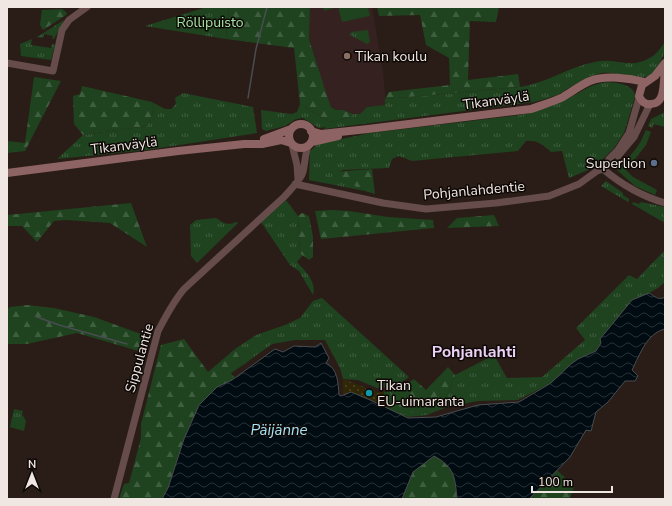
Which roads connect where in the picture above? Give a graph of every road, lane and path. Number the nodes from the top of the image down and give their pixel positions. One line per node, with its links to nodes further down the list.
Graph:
1 (87, 7): 2 (street)
2 (7, 63)
3 (665, 63): 6 (main road)
4 (665, 70): 7 (main road)
5 (621, 79): 6 (main road, Tikanväylä); 8 (main road); 12 (main road, Tikanväylä)
6 (647, 81): 7 (main road); 8 (main road)
7 (664, 92): 9 (main road)
8 (639, 96): 9 (main road); 17 (street, Pohjanlahdentie)
9 (653, 104): 10 (main road); 17 (street, Pohjanlahdentie)
10 (665, 106)
11 (291, 129): 13 (main road); 14 (main road, Tikanväylä); 15 (main road)
12 (368, 129): 13 (main road, Tikanväylä); 16 (main road, Tikanväylä)
13 (311, 131): 16 (main road)
14 (244, 144): 15 (main road, Tikanväylä); 19 (main road, Tikanväylä)
15 (292, 144): 16 (main road); 20 (street)
16 (310, 144): 20 (street, Sippulantie)
17 (608, 163): 18 (street, Pohjanlahdentie)
18 (603, 170): 20 (street, Pohjanlahdentie); 21 (street)
19 (7, 172)
20 (297, 182): 22 (street, Sippulantie)
21 (665, 203)
22 (114, 499)

